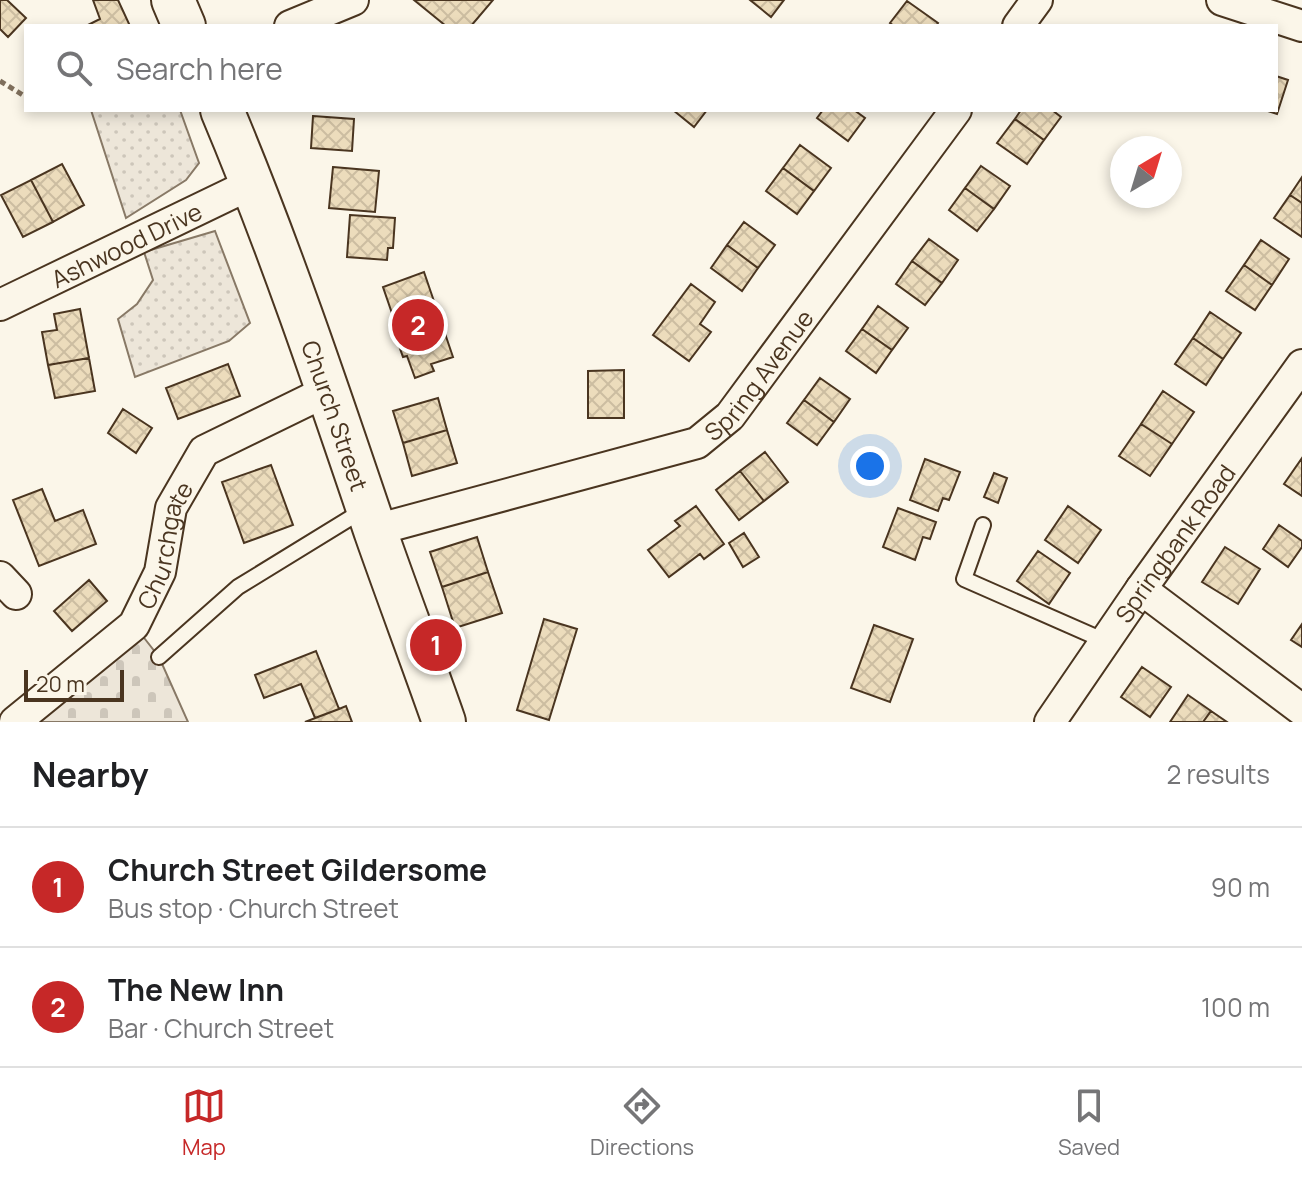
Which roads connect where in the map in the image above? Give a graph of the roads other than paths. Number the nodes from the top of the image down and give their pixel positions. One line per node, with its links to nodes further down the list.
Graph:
1 (173, 0): 5 (main road)
2 (353, 0): 6 (street)
3 (1037, 0): 7 (street)
4 (1222, 0): 8 (street)
5 (183, 24)
6 (295, 24)
7 (1019, 24)
8 (1302, 26)
9 (223, 112): 11 (main road, Church Street)
10 (955, 112): 15 (street, Spring Avenue)
11 (253, 183): 12 (street, Ashwood Drive); 14 (main road, Church Street)
12 (0, 305)
13 (1302, 365): 17 (street, Springbank Road)
14 (329, 390): 15 (main road, Church Street); 21 (street, Churchgate)
15 (372, 518): 19 (lane); 22 (main road, Church Street)
16 (983, 525): 18 (lane)
17 (1141, 589): 18 (street, Springbank Road); 20 (street)
18 (1105, 641): 23 (street, Springbank Road)
19 (159, 657)
20 (1302, 710)
21 (15, 722)
22 (444, 722)
23 (1050, 722)

